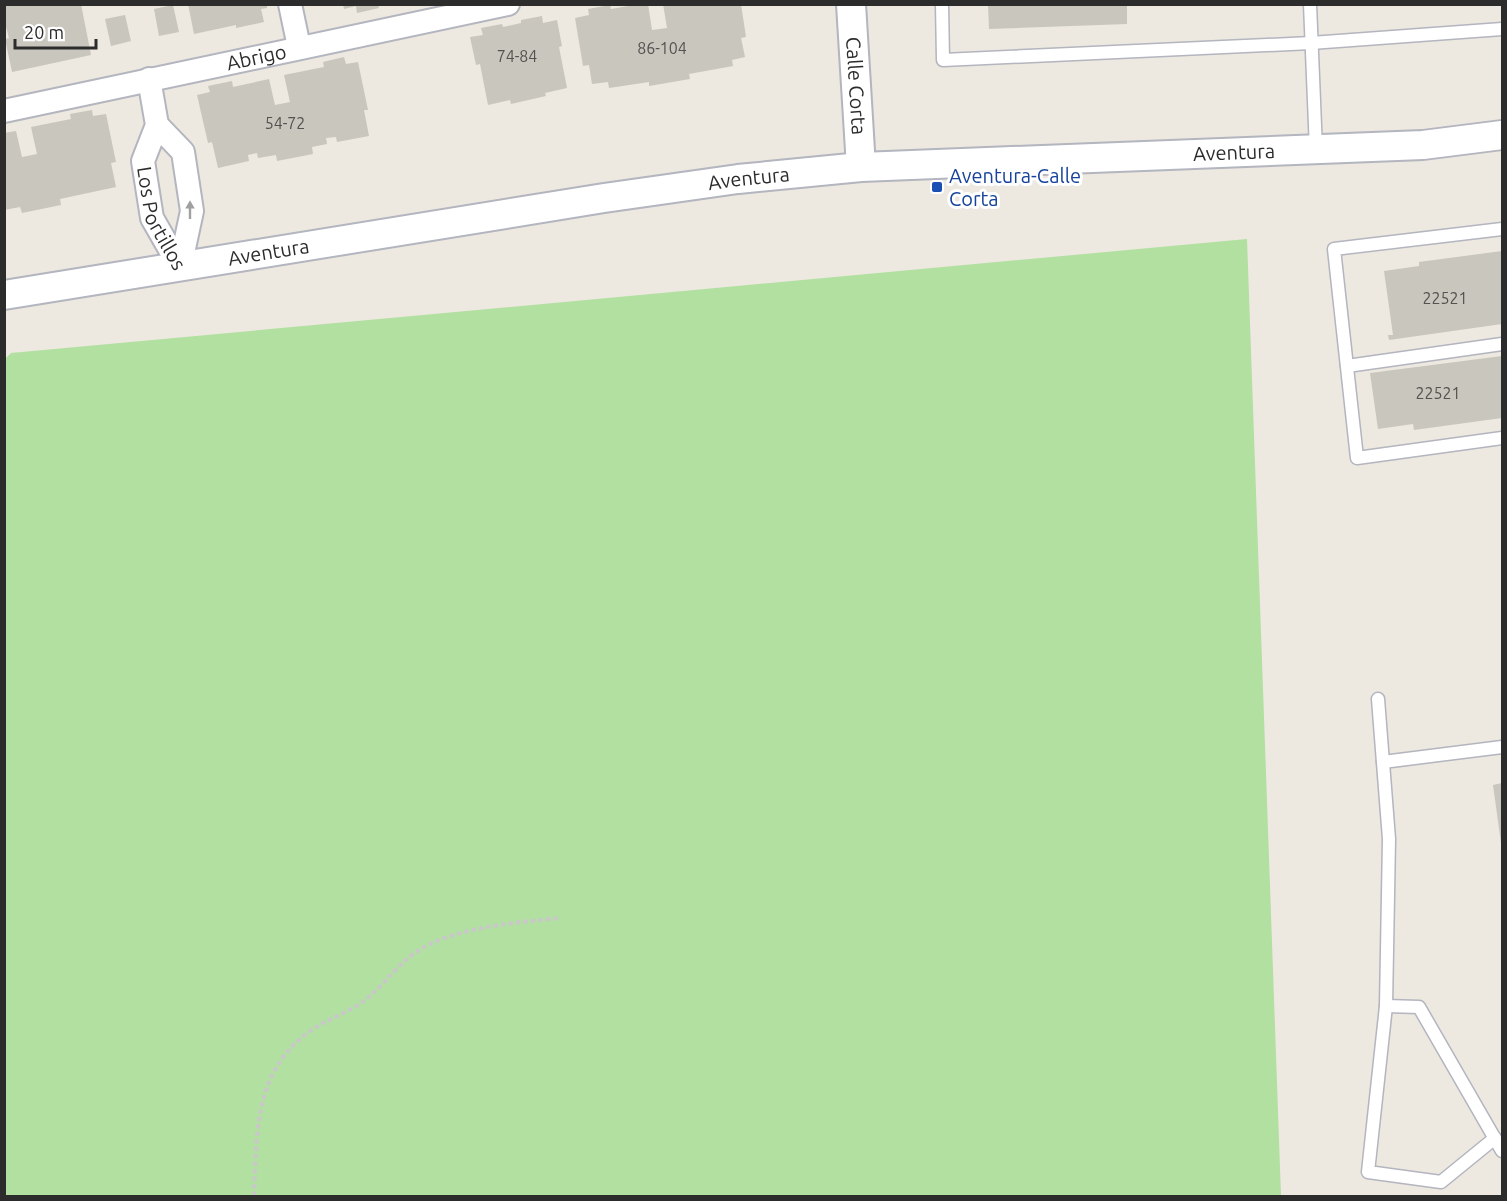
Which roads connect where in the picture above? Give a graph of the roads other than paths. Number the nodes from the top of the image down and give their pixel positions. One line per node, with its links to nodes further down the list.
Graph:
1 (290, 4): 8 (street)
2 (508, 4): 8 (street, Abrigo)
3 (851, 4): 14 (street, Calle Corta)
4 (942, 4): 7 (lane)
5 (1310, 4): 7 (lane)
6 (1503, 29): 7 (lane)
7 (1311, 43): 13 (lane)
8 (299, 47): 9 (street, Abrigo)
9 (149, 79): 10 (street, Abrigo); 11 (street, Los Portillos)
10 (5, 110)
11 (157, 125): 16 (street, Los Portillos); 16 (street, Los Portillos, one-way to 11)
12 (1503, 135): 13 (street, Aventura)
13 (1316, 150): 14 (street, Aventura)
14 (861, 167): 16 (street, Aventura)
15 (1503, 229): 19 (lane)
16 (180, 267): 17 (street, Aventura)
17 (4, 295)
18 (1503, 344): 19 (lane)
19 (1347, 366): 20 (lane)
20 (1503, 438)
21 (1378, 699): 23 (lane)
22 (1503, 747): 23 (lane)
23 (1383, 762): 24 (lane)
24 (1386, 1006): 25 (lane); 25 (lane)
25 (1495, 1138): 26 (lane)
26 (1503, 1151)

